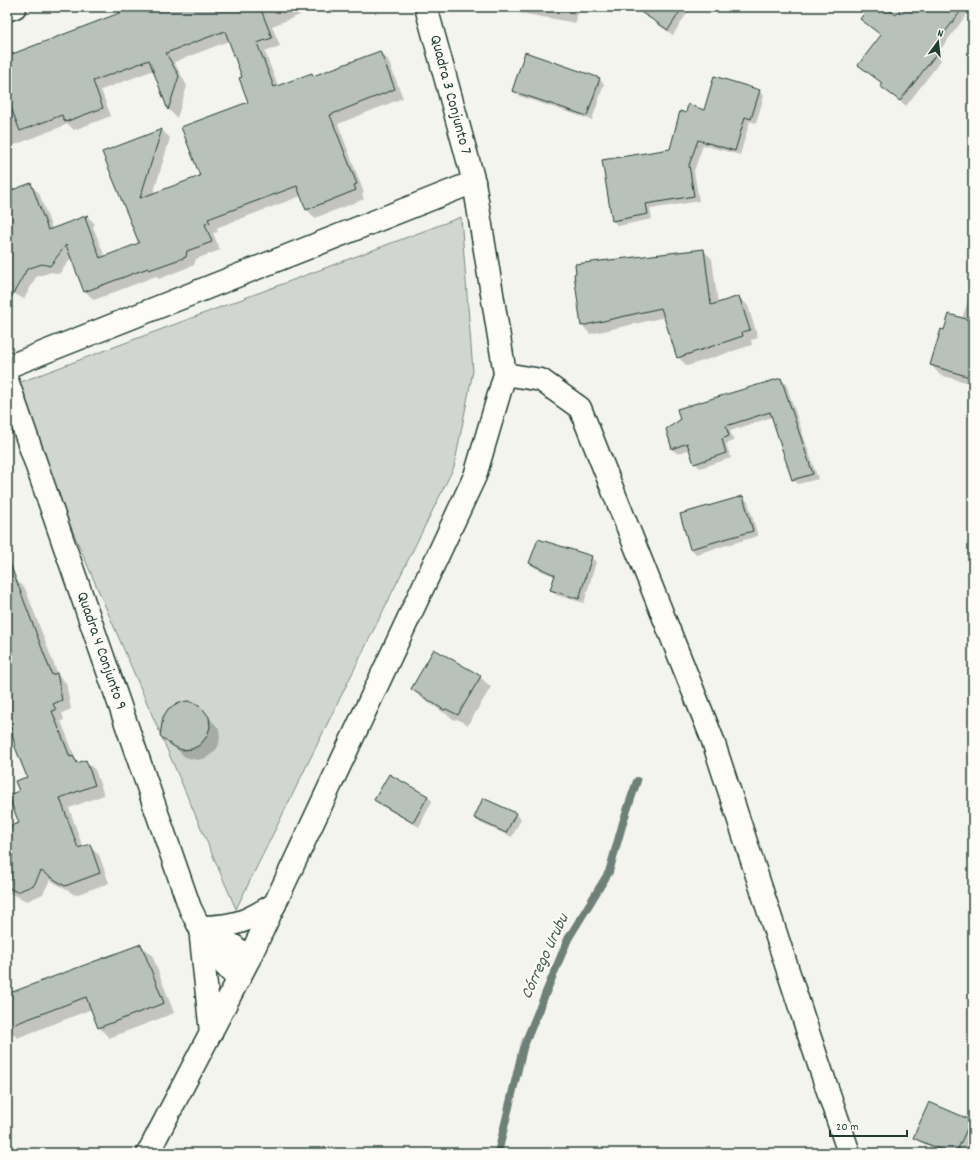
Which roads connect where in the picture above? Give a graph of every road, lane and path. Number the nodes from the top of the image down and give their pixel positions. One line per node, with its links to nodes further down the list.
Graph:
1 (15, 7): 3 (street)
2 (426, 7): 4 (street, Quadra 3 Conjunto 7)
3 (7, 10)
4 (474, 182): 5 (street); 6 (street, Quadra 3 Conjunto 7)
5 (7, 367)
6 (504, 374): 8 (street); 14 (street)
7 (7, 380): 9 (street, Quadra 4 Conjunto 9)
8 (274, 904): 9 (street); 10 (street)
9 (200, 926): 10 (street); 11 (street); 12 (street)
10 (249, 959): 11 (street)
11 (239, 979): 12 (street)
12 (211, 1033): 13 (street)
13 (148, 1153)
14 (849, 1153)

